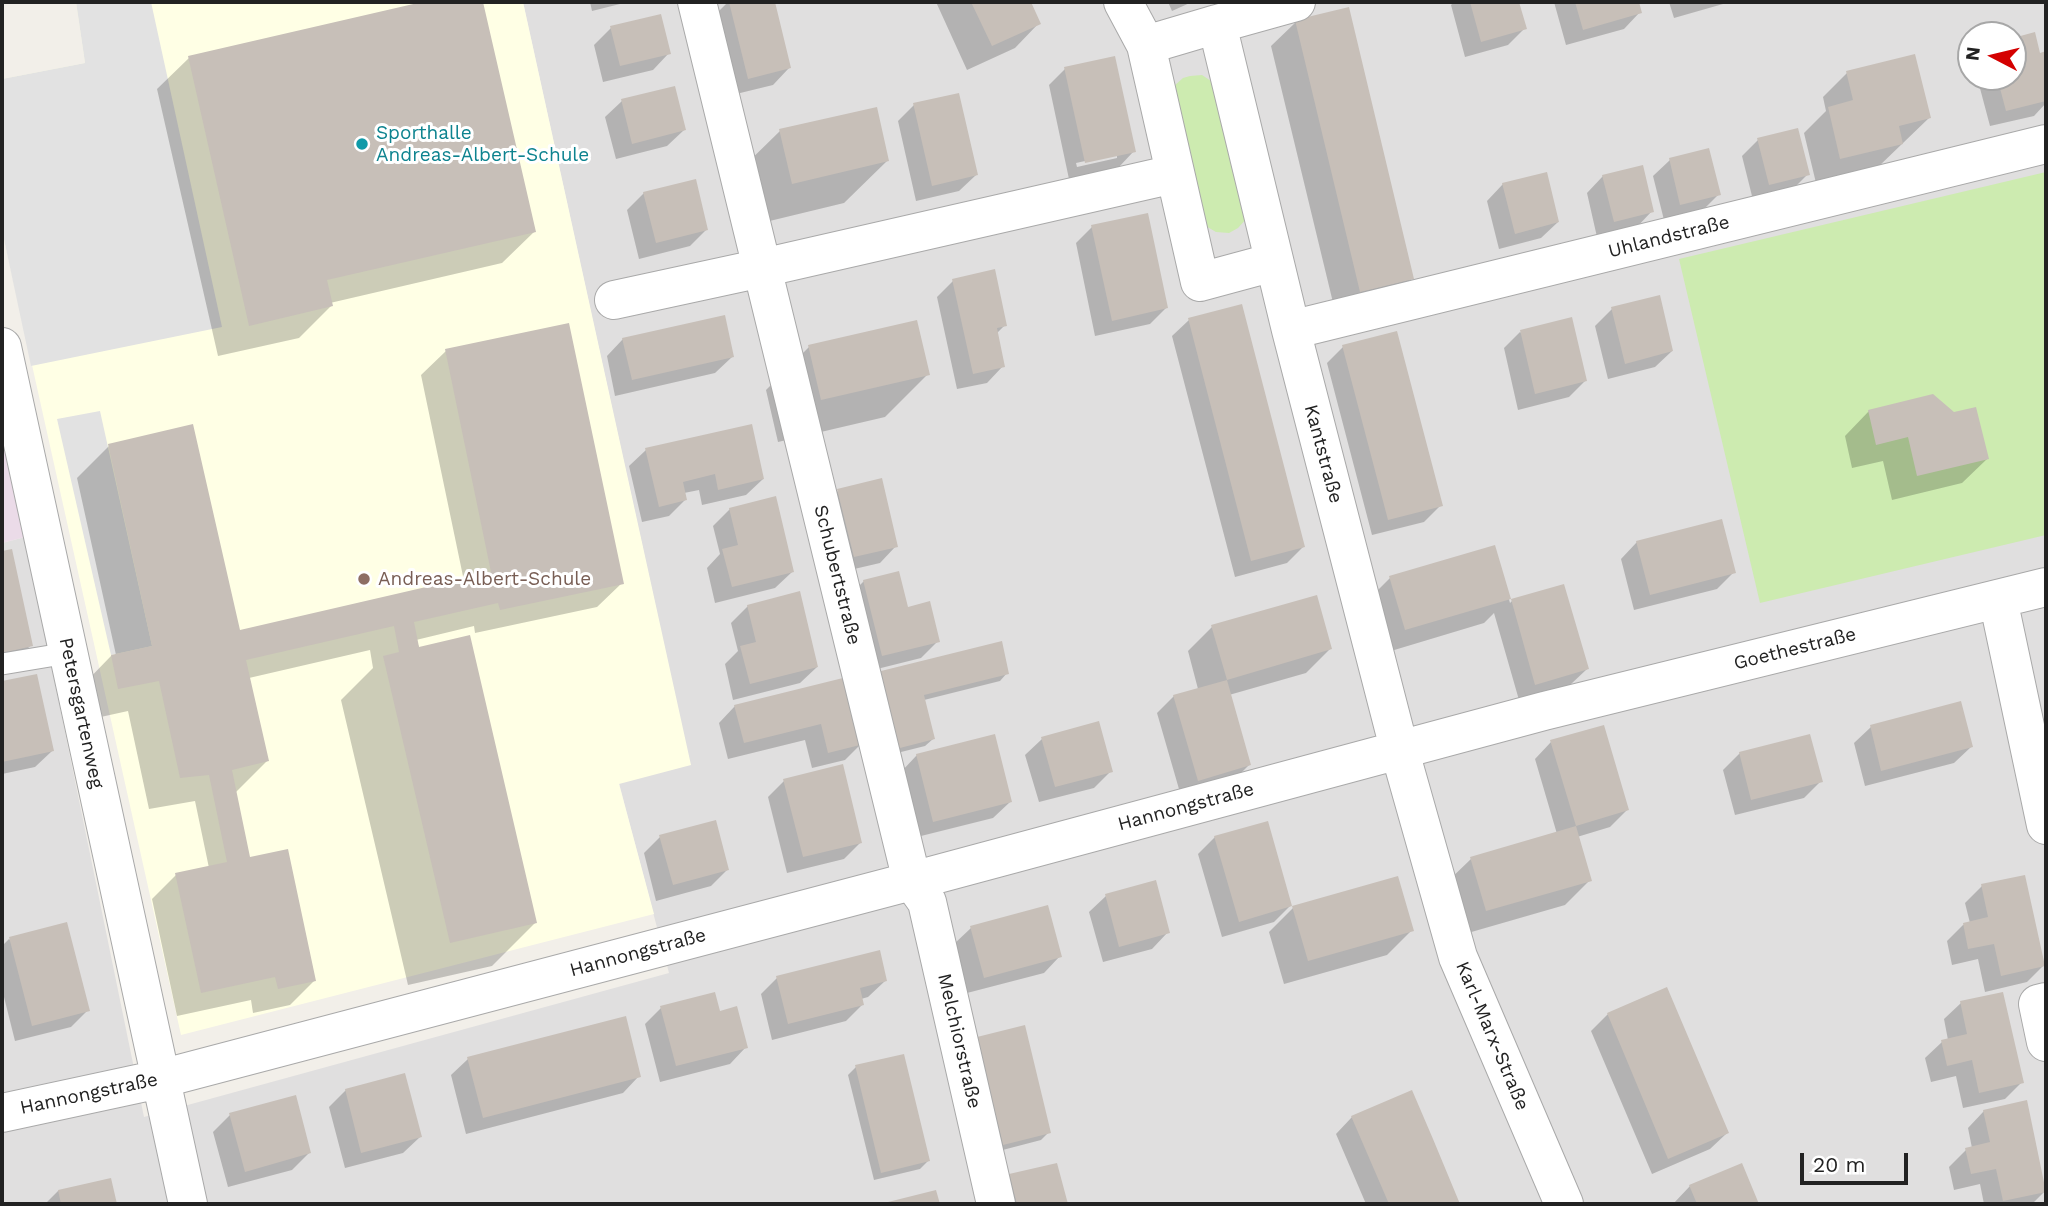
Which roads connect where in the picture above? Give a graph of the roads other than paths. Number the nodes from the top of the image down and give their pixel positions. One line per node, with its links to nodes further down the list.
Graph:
1 (697, 2): 9 (street, Schubertstraße)
2 (1123, 2): 5 (street)
3 (1296, 2): 4 (street)
4 (1217, 24): 5 (street); 8 (street, Kantstraße)
5 (1146, 45): 7 (street)
6 (2046, 144): 11 (street, Uhlandstraße)
7 (1174, 174): 8 (street); 9 (street)
8 (1274, 262): 11 (street, Kantstraße)
9 (762, 268): 10 (street); 19 (street, Schubertstraße)
10 (614, 300)
11 (1291, 330): 17 (street, Kantstraße)
12 (2, 346): 15 (street, Petersgartenweg)
13 (2046, 587): 14 (street, Goethestraße)
14 (1998, 598): 17 (street, Goethestraße); 18 (street)
15 (68, 653): 16 (lane); 22 (street, Petersgartenweg)
16 (2, 664)
17 (1400, 751): 19 (street, Hannongstraße); 26 (street, Karl-Marx-Straße)
18 (2046, 825)
19 (912, 881): 22 (street, Hannongstraße); 25 (street, Melchiorstraße)
20 (2046, 1002): 21 (street)
21 (2046, 1042)
22 (160, 1079): 23 (street, Hannongstraße); 24 (street, Petersgartenweg)
23 (2, 1113)
24 (188, 1204)
25 (996, 1204)
26 (1564, 1204)

